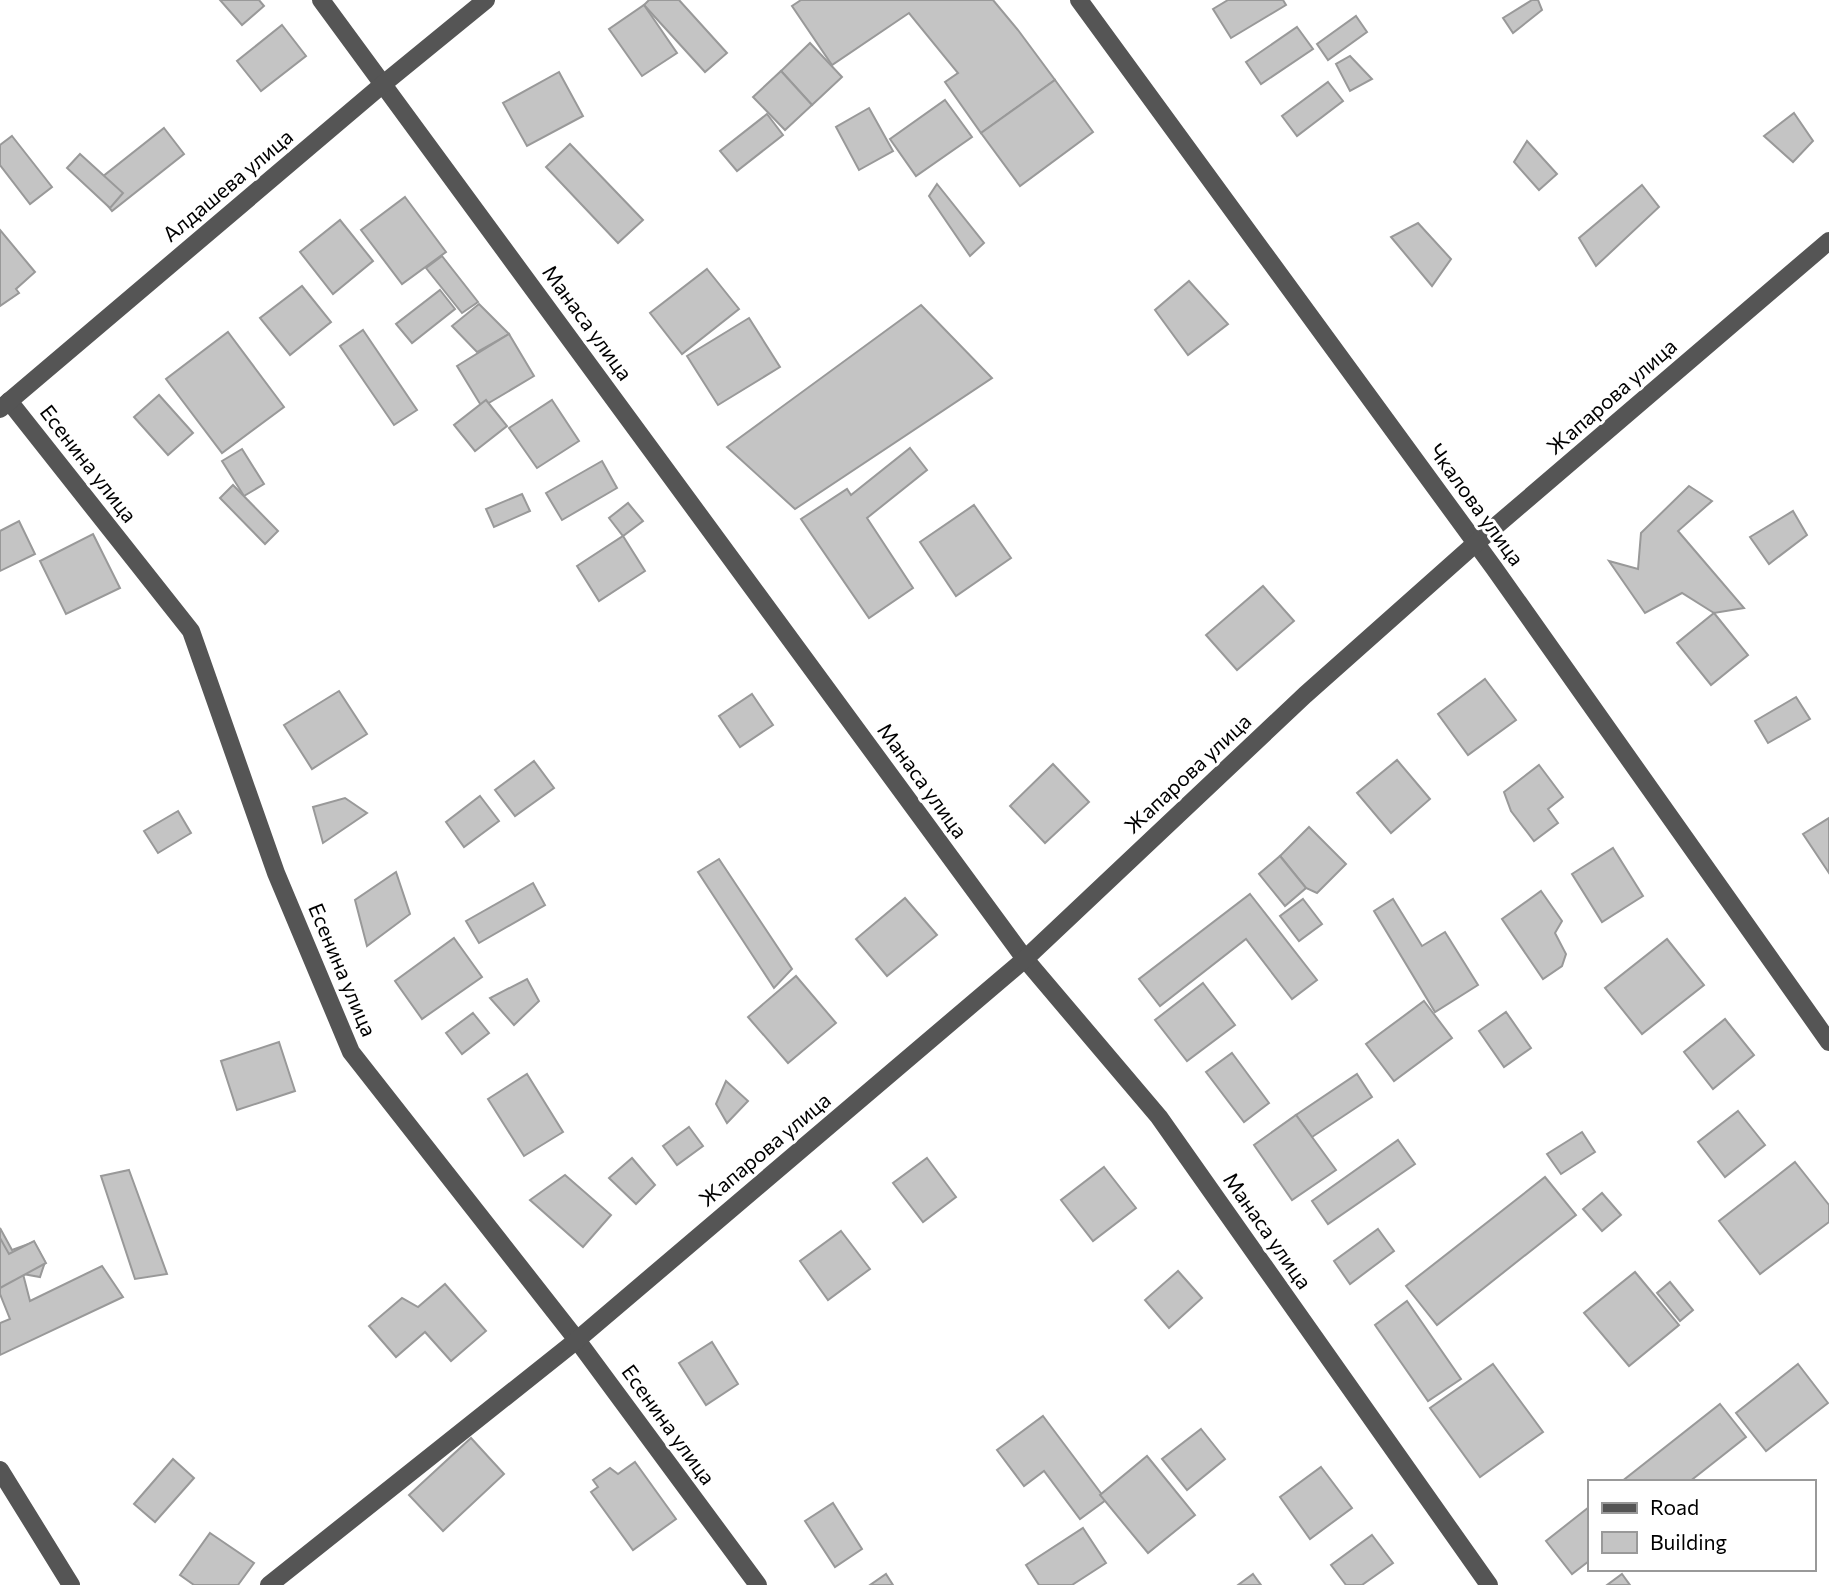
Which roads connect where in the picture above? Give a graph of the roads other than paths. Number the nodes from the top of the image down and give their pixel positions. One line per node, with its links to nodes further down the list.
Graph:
1 (321, 0): 4 (street, Манаса улица)
2 (486, 0): 4 (street, Алдашева улица)
3 (1079, 0): 7 (street, Чкалова улица)
4 (382, 85): 6 (street, Алдашева улица); 8 (street, Манаса улица)
5 (1829, 241): 7 (street, Жапарова улица)
6 (5, 405): 10 (street, Есенина улица)
7 (1476, 543): 8 (street, Жапарова улица); 9 (street, Чкалова улица)
8 (1025, 959): 10 (street, Жапарова улица); 15 (street, Манаса улица)
9 (1829, 1042)
10 (578, 1340): 13 (street, Жапарова улица); 14 (street, Есенина улица)
11 (0, 1470): 12 (street)
12 (71, 1585)
13 (269, 1585)
14 (758, 1585)
15 (1489, 1585)

